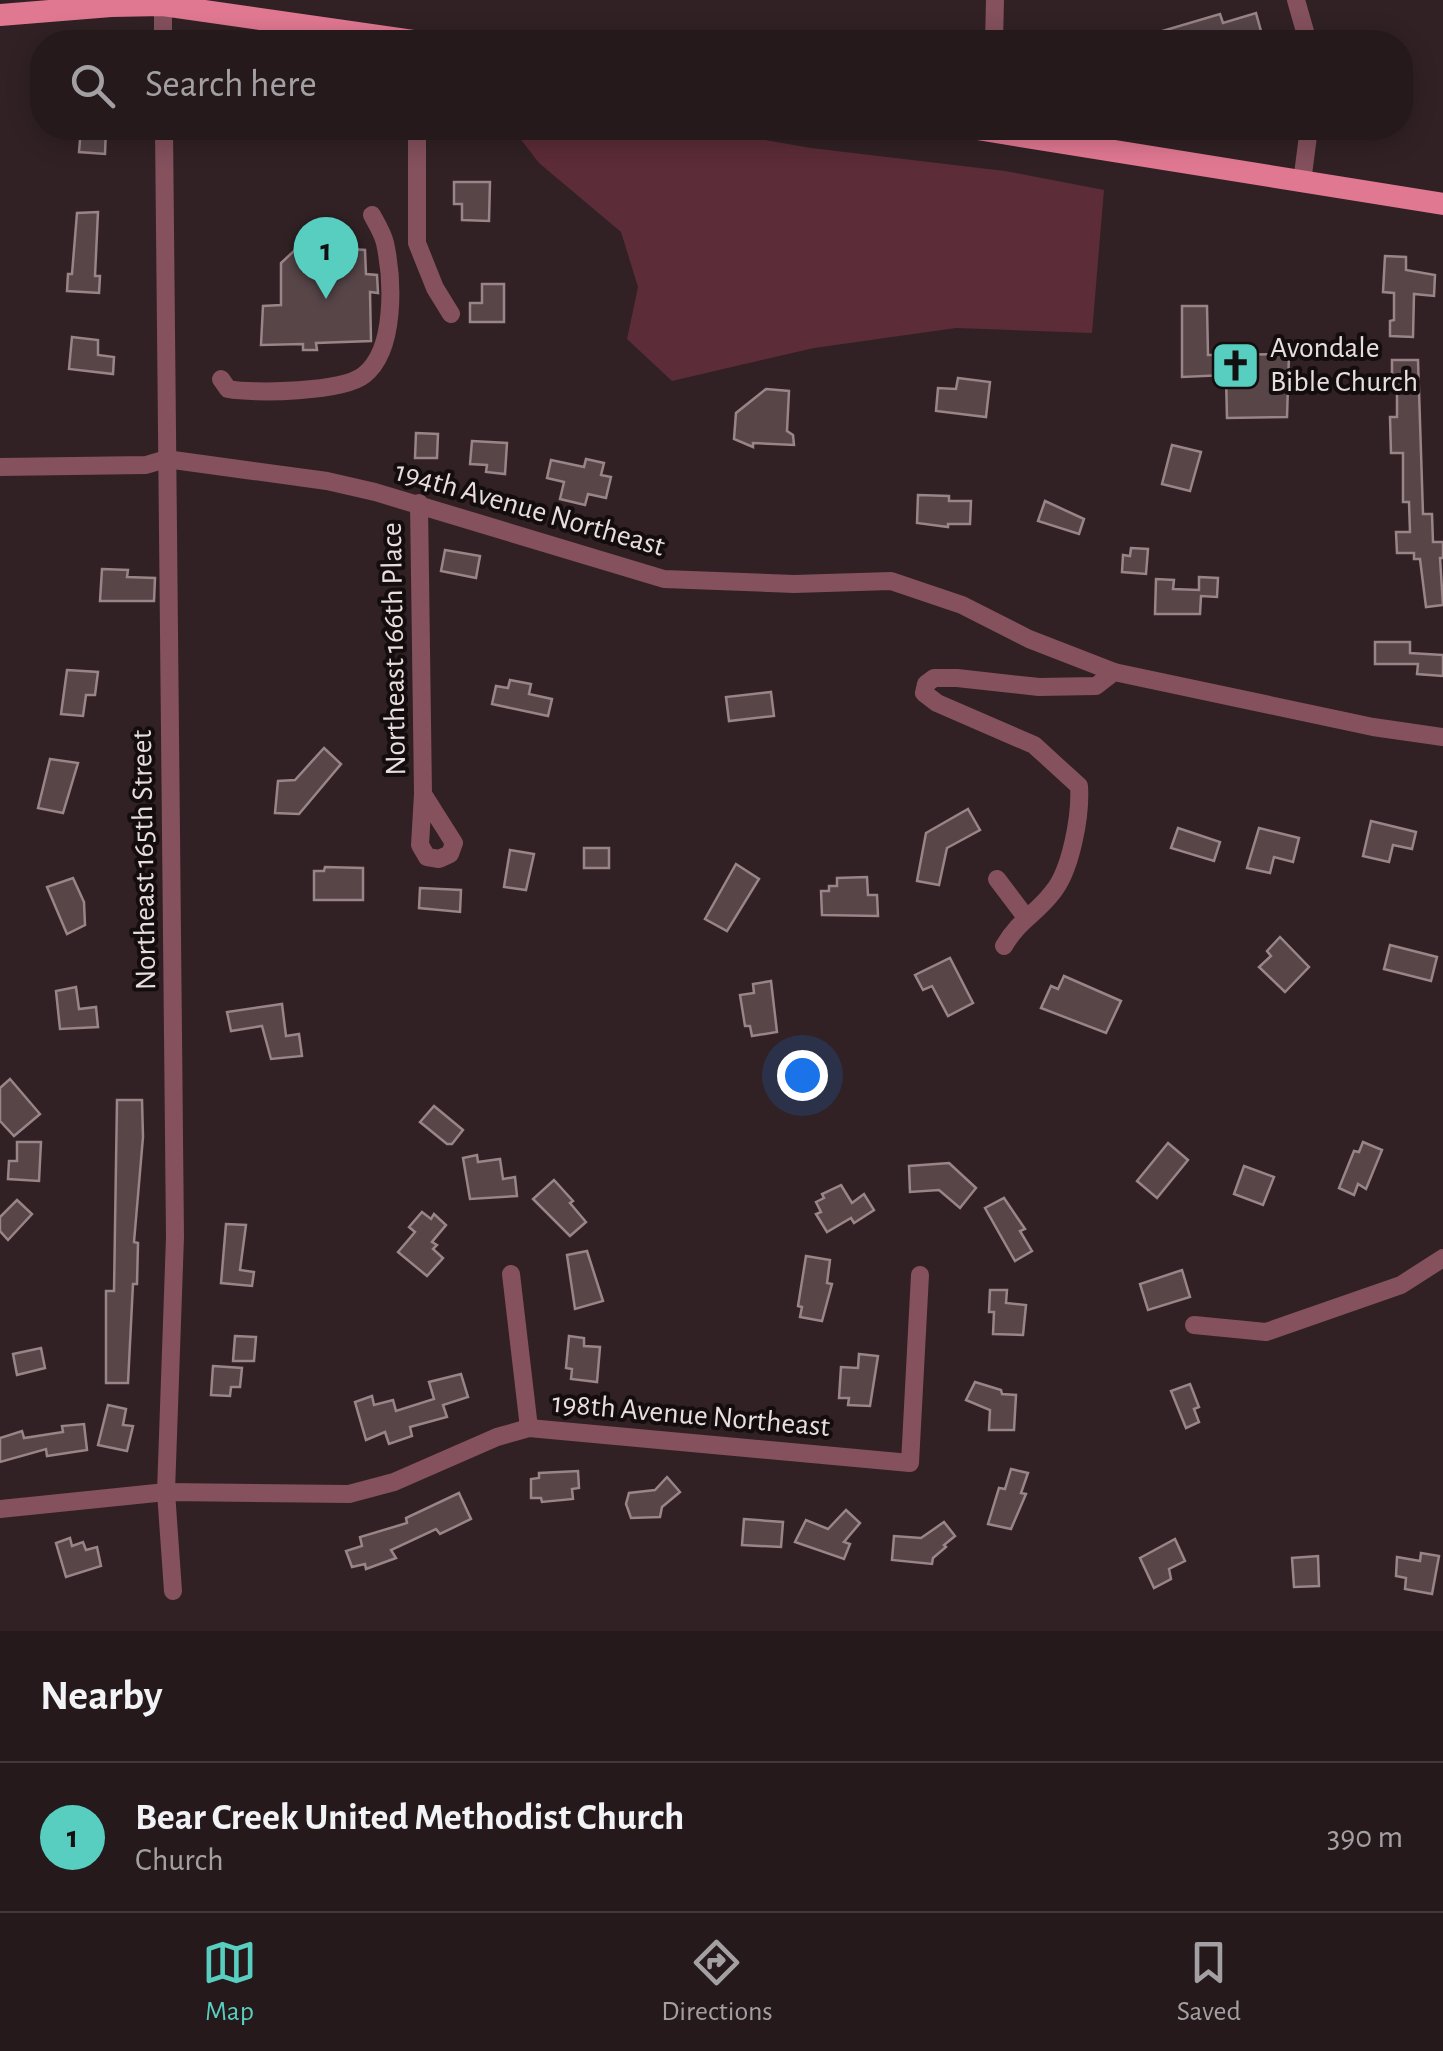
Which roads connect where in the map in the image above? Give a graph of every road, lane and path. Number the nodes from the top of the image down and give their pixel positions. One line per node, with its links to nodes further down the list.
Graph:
1 (995, 0): 7 (street)
2 (1296, 0): 8 (street)
3 (163, 2): 4 (main road); 5 (street); 6 (main road)
4 (0, 16)
5 (163, 30)
6 (343, 30)
7 (994, 30)
8 (1305, 30)
9 (164, 140): 18 (street, Northeast 165th Street)
10 (417, 140): 16 (street)
11 (1054, 140): 13 (main road)
12 (1307, 140): 13 (street)
13 (1302, 182): 14 (main road)
14 (1443, 204)
15 (372, 216): 17 (street)
16 (452, 314)
17 (221, 379)
18 (166, 458): 19 (street, 194th Avenue Northeast); 20 (street, 194th Avenue Northeast); 32 (street, Northeast 165th Street)
19 (0, 468)
20 (419, 503): 21 (street, 194th Avenue Northeast); 23 (street, Northeast 166th Place)
21 (1114, 672): 22 (street, 194th Avenue Northeast); 25 (street)
22 (1443, 737)
23 (424, 794)
24 (998, 879): 25 (street)
25 (1025, 916): 26 (street)
26 (1004, 946)
27 (1443, 1258): 30 (street)
28 (510, 1274): 31 (street)
29 (920, 1275): 31 (street, 198th Avenue Northeast)
30 (1194, 1325)
31 (528, 1428): 32 (street, 198th Avenue Northeast)
32 (166, 1492): 33 (street, 198th Avenue Northeast); 34 (street, Northeast 165th Street)
33 (0, 1509)
34 (174, 1591)

